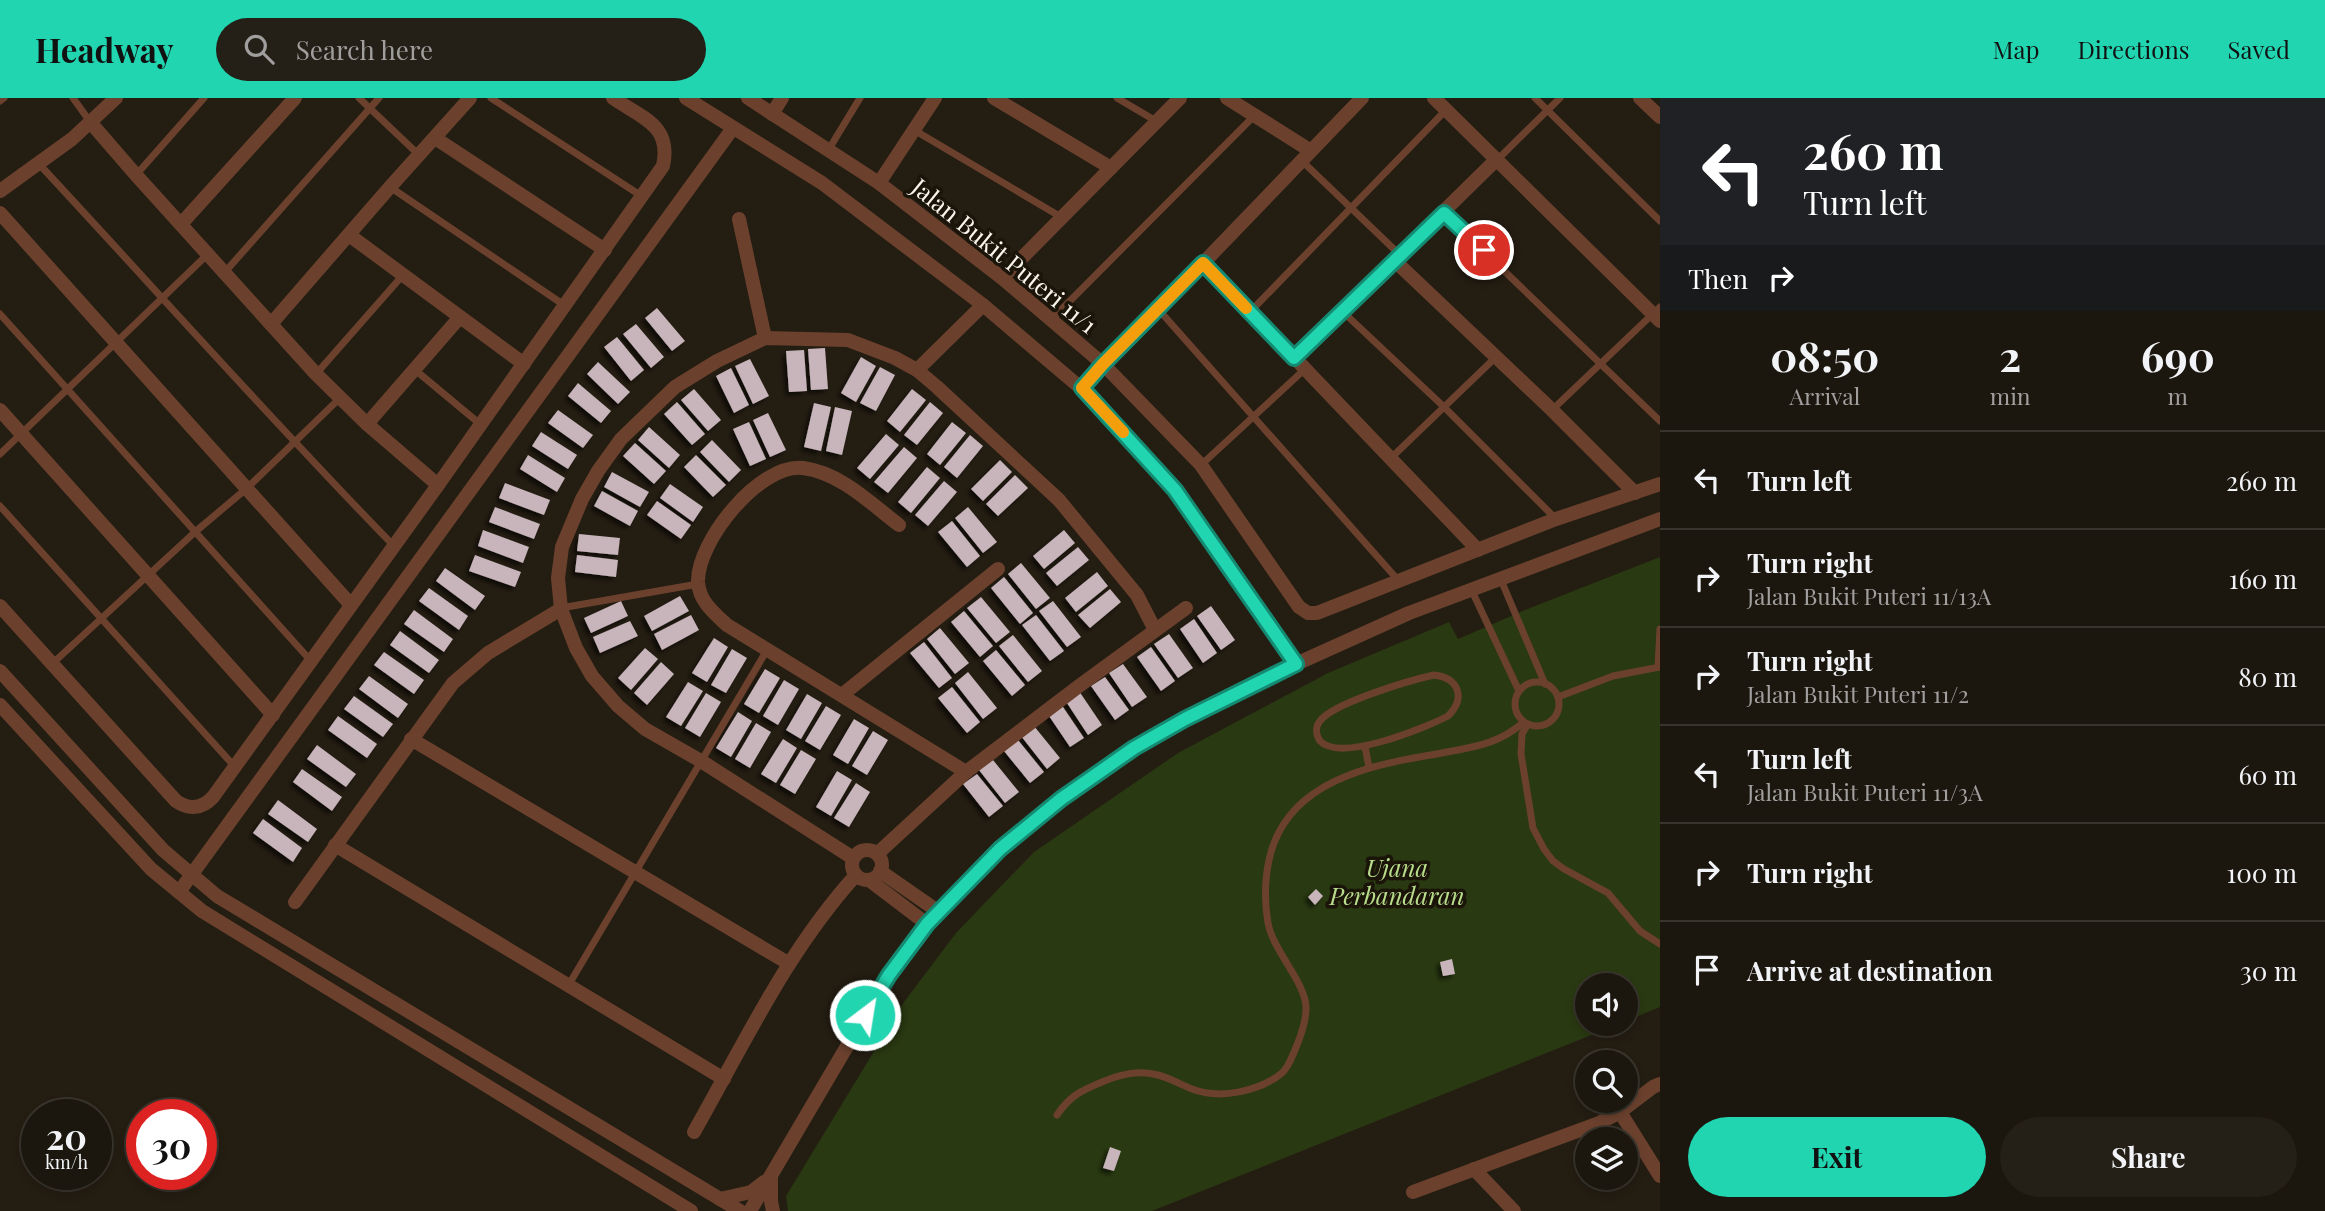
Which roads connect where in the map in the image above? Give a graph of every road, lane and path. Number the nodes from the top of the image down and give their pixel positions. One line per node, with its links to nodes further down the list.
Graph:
1 (73, 98): 30 (lane)
2 (116, 98): 30 (street)
3 (204, 98): 41 (lane)
4 (295, 98): 52 (street)
5 (359, 98): 24 (lane)
6 (379, 98): 24 (lane)
7 (470, 98): 34 (street)
8 (491, 98): 45 (lane)
9 (613, 98): 45 (street)
10 (686, 98): 32 (street)
11 (748, 98): 27 (street, Jalan Bukit Puteri 11/1)
12 (782, 98): 27 (street)
13 (860, 98): 35 (lane)
14 (935, 98): 33 (street)
15 (994, 98): 40 (street)
16 (1117, 98): 31 (lane)
17 (1180, 98): 31 (street)
18 (1227, 98): 28 (street)
19 (1362, 98): 37 (street)
20 (1434, 98): 25 (street)
21 (1535, 98): 26 (lane)
22 (1560, 98): 26 (lane)
23 (1640, 98): 29 (street)
24 (370, 108): 36 (lane); 58 (lane)
25 (1446, 110): 38 (street); 46 (lane)
26 (1548, 110): 38 (lane); 51 (lane)
27 (772, 114): 35 (street, Jalan Bukit Puteri 11/1)
28 (1255, 115): 37 (street); 70 (lane)
29 (1660, 117)
30 (91, 122): 39 (street); 41 (street)
31 (1157, 122): 40 (street)
32 (733, 128): 62 (street); 145 (street)
33 (914, 130): 42 (street); 49 (lane)
34 (435, 138): 36 (street); 54 (street)
35 (829, 149): 42 (street, Jalan Bukit Puteri 11/1)
36 (419, 155): 43 (street)
37 (1306, 155): 46 (lane); 57 (street)
38 (1496, 160): 48 (street); 68 (street)
39 (38, 163): 44 (street); 61 (lane)
40 (1111, 168): 49 (street)
41 (136, 175): 52 (street)
42 (879, 183): 60 (street, Jalan Bukit Puteri 11/1)
43 (390, 187): 53 (street); 63 (lane)
44 (0, 191)
45 (643, 197): 54 (street)
46 (1351, 208): 56 (lane); 66 (lane)
47 (0, 213): 73 (street)
48 (1444, 213): 56 (street); 76 (lane)
49 (1062, 217): 60 (street)
50 (739, 219): 72 (street)
51 (1660, 221)
52 (181, 225): 55 (street)
53 (349, 235): 59 (street); 71 (street)
54 (605, 250): 63 (street)
55 (209, 254): 58 (street); 61 (lane)
56 (1398, 258): 65 (street); 74 (street)
57 (1203, 263): 64 (street); 66 (street)
58 (225, 272): 71 (street)
59 (403, 275): 69 (street); 82 (lane)
60 (1002, 278): 70 (street, Jalan Bukit Puteri 11/1)
61 (163, 297): 73 (lane); 94 (lane)
62 (983, 305): 81 (street); 83 (street)
63 (565, 306): 77 (street)
64 (1159, 310): 78 (street); 89 (lane)
65 (1342, 311): 75 (street); 86 (lane)
66 (1250, 312): 75 (street)
67 (0, 314): 84 (lane)
68 (1658, 314): 76 (lane)
69 (460, 317): 77 (street); 79 (street)
70 (1051, 320): 78 (street, Jalan Bukit Puteri 11/1)
71 (271, 324): 82 (street)
72 (765, 338): 81 (street); 117 (street)
73 (116, 344): 84 (lane); 100 (street)
74 (1496, 356): 86 (lane); 88 (street)
75 (1294, 358): 80 (street)
76 (1602, 363): 88 (lane); 90 (lane)
77 (524, 364): 92 (street)
78 (1103, 364): 83 (street); 97 (street, Jalan Bukit Puteri 11/1)
79 (414, 368): 91 (street); 92 (lane)
80 (1304, 369): 89 (lane); 96 (street)
81 (917, 370): 121 (street)
82 (316, 374): 85 (street)
83 (1082, 388): 125 (street)
84 (68, 389): 93 (lane); 106 (lane)
85 (340, 398): 91 (street); 94 (lane)
86 (1443, 405): 96 (lane); 103 (lane)
87 (0, 410): 93 (street)
88 (1552, 410): 101 (street)
89 (1253, 416): 97 (lane); 112 (lane)
90 (1660, 421)
91 (367, 424): 99 (street)
92 (481, 425): 99 (street)
93 (21, 433): 95 (lane); 110 (street)
94 (294, 444): 100 (lane); 107 (lane)
95 (0, 454)
96 (1390, 458): 108 (street)
97 (1200, 466): 112 (street, Jalan Bukit Puteri 11/1)
98 (1660, 484): 101 (street)
99 (438, 485): 107 (street)
100 (246, 489): 106 (lane); 115 (street)
101 (1635, 493): 103 (street)
102 (0, 506): 119 (lane)
103 (1556, 519): 108 (street)
104 (1660, 520): 111 (street)
105 (898, 526): 113 (street)
106 (195, 532): 110 (lane); 123 (lane)
107 (394, 546): 115 (street)
108 (1478, 550): 112 (street)
109 (998, 569): 130 (street)
110 (148, 575): 119 (lane); 133 (street)
111 (1501, 580): 114 (street); 128 (lane)
112 (1399, 581)
113 (698, 584): 117 (lane); 122 (street)
114 (1472, 591): 125 (street); 129 (lane)
115 (351, 605): 123 (street)
116 (0, 606): 124 (street)
117 (561, 608): 135 (street); 137 (street)
118 (1186, 608): 121 (street)
119 (101, 619): 124 (lane); 138 (lane)
120 (1660, 629): 126 (lane)
121 (1155, 630): 140 (street)
122 (767, 650): 130 (street); 137 (lane)
123 (312, 661): 133 (street)
124 (52, 664): 138 (street)
125 (1296, 664): 149 (street)
126 (1659, 667): 131 (lane)
127 (0, 671): 145 (street)
128 (1545, 684): 129 (lane); 131 (lane)
129 (1519, 691): 134 (lane)
130 (842, 695): 140 (street)
131 (1558, 697): 134 (lane)
132 (0, 705): 147 (street)
133 (273, 715): 138 (street)
134 (1526, 723): 139 (lane); 151 (lane)
135 (411, 739): 141 (street); 144 (street)
136 (1365, 747): 136 (lane); 139 (lane)
137 (701, 761): 143 (street); 144 (lane)
138 (234, 766)
139 (1369, 767): 159 (lane)
140 (965, 772): 142 (street)
141 (335, 845): 148 (street); 153 (street)
142 (877, 853): 143 (street); 146 (street)
143 (853, 858): 146 (street)
144 (634, 874): 152 (street); 153 (lane)
145 (192, 875): 147 (street); 165 (street)
146 (868, 875): 149 (street); 150 (street); 152 (street)
147 (179, 892): 166 (street)
148 (295, 902)
149 (939, 912): 150 (street)
150 (927, 924): 163 (street)
151 (1660, 944)
152 (788, 964): 154 (street)
153 (567, 986): 154 (street)
154 (724, 1079): 160 (street)
155 (1660, 1084): 156 (street)
156 (1638, 1098)
157 (1618, 1113): 161 (street)
158 (1621, 1113): 162 (street)
159 (1056, 1115)
160 (694, 1132)
161 (1474, 1169): 164 (street); 170 (street)
162 (1660, 1176)
163 (771, 1177): 165 (street); 168 (street); 169 (street)
164 (1413, 1192)
165 (720, 1199): 167 (street)
166 (691, 1211)
167 (740, 1211)
168 (750, 1211)
169 (773, 1211)
170 (1514, 1211)

